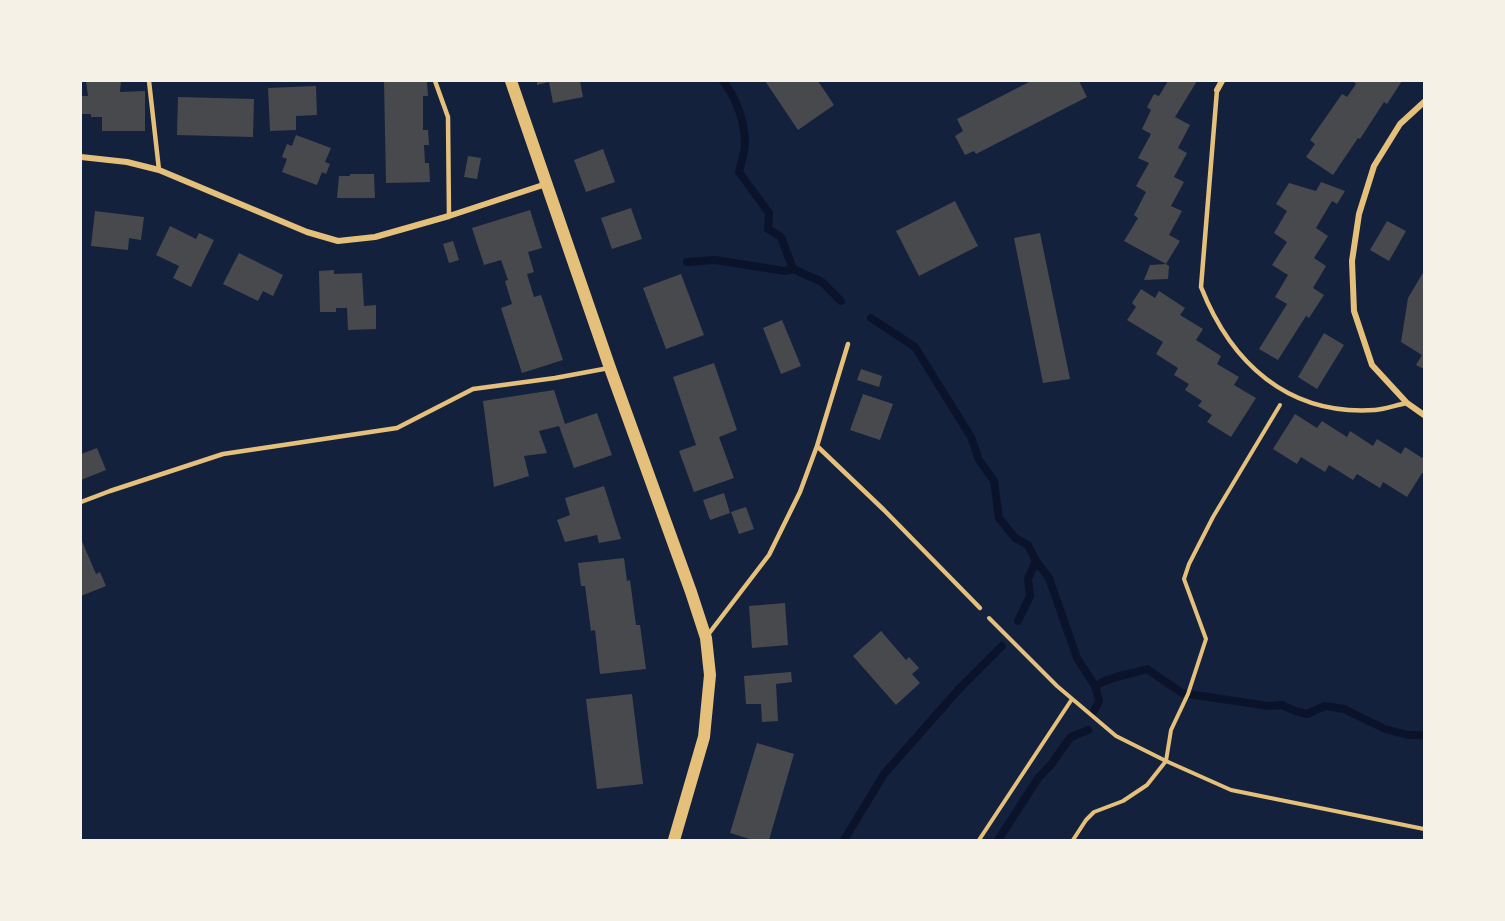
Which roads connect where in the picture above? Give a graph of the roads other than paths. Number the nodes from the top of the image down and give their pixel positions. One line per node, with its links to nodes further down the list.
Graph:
1 (149, 81): 8 (lane)
2 (435, 81): 10 (lane)
3 (511, 81): 9 (main road)
4 (1222, 81): 5 (street)
5 (1217, 90): 13 (lane)
6 (1424, 102): 13 (street)
7 (81, 157): 8 (street)
8 (159, 170): 10 (street)
9 (548, 183): 10 (street); 12 (main road)
10 (449, 216)
11 (848, 344): 15 (lane)
12 (610, 368): 16 (lane); 18 (main road)
13 (1407, 403): 14 (street)
14 (1424, 415)
15 (818, 446): 17 (lane); 18 (lane)
16 (81, 502)
17 (980, 608)
18 (706, 638): 19 (main road)
19 (674, 840)

